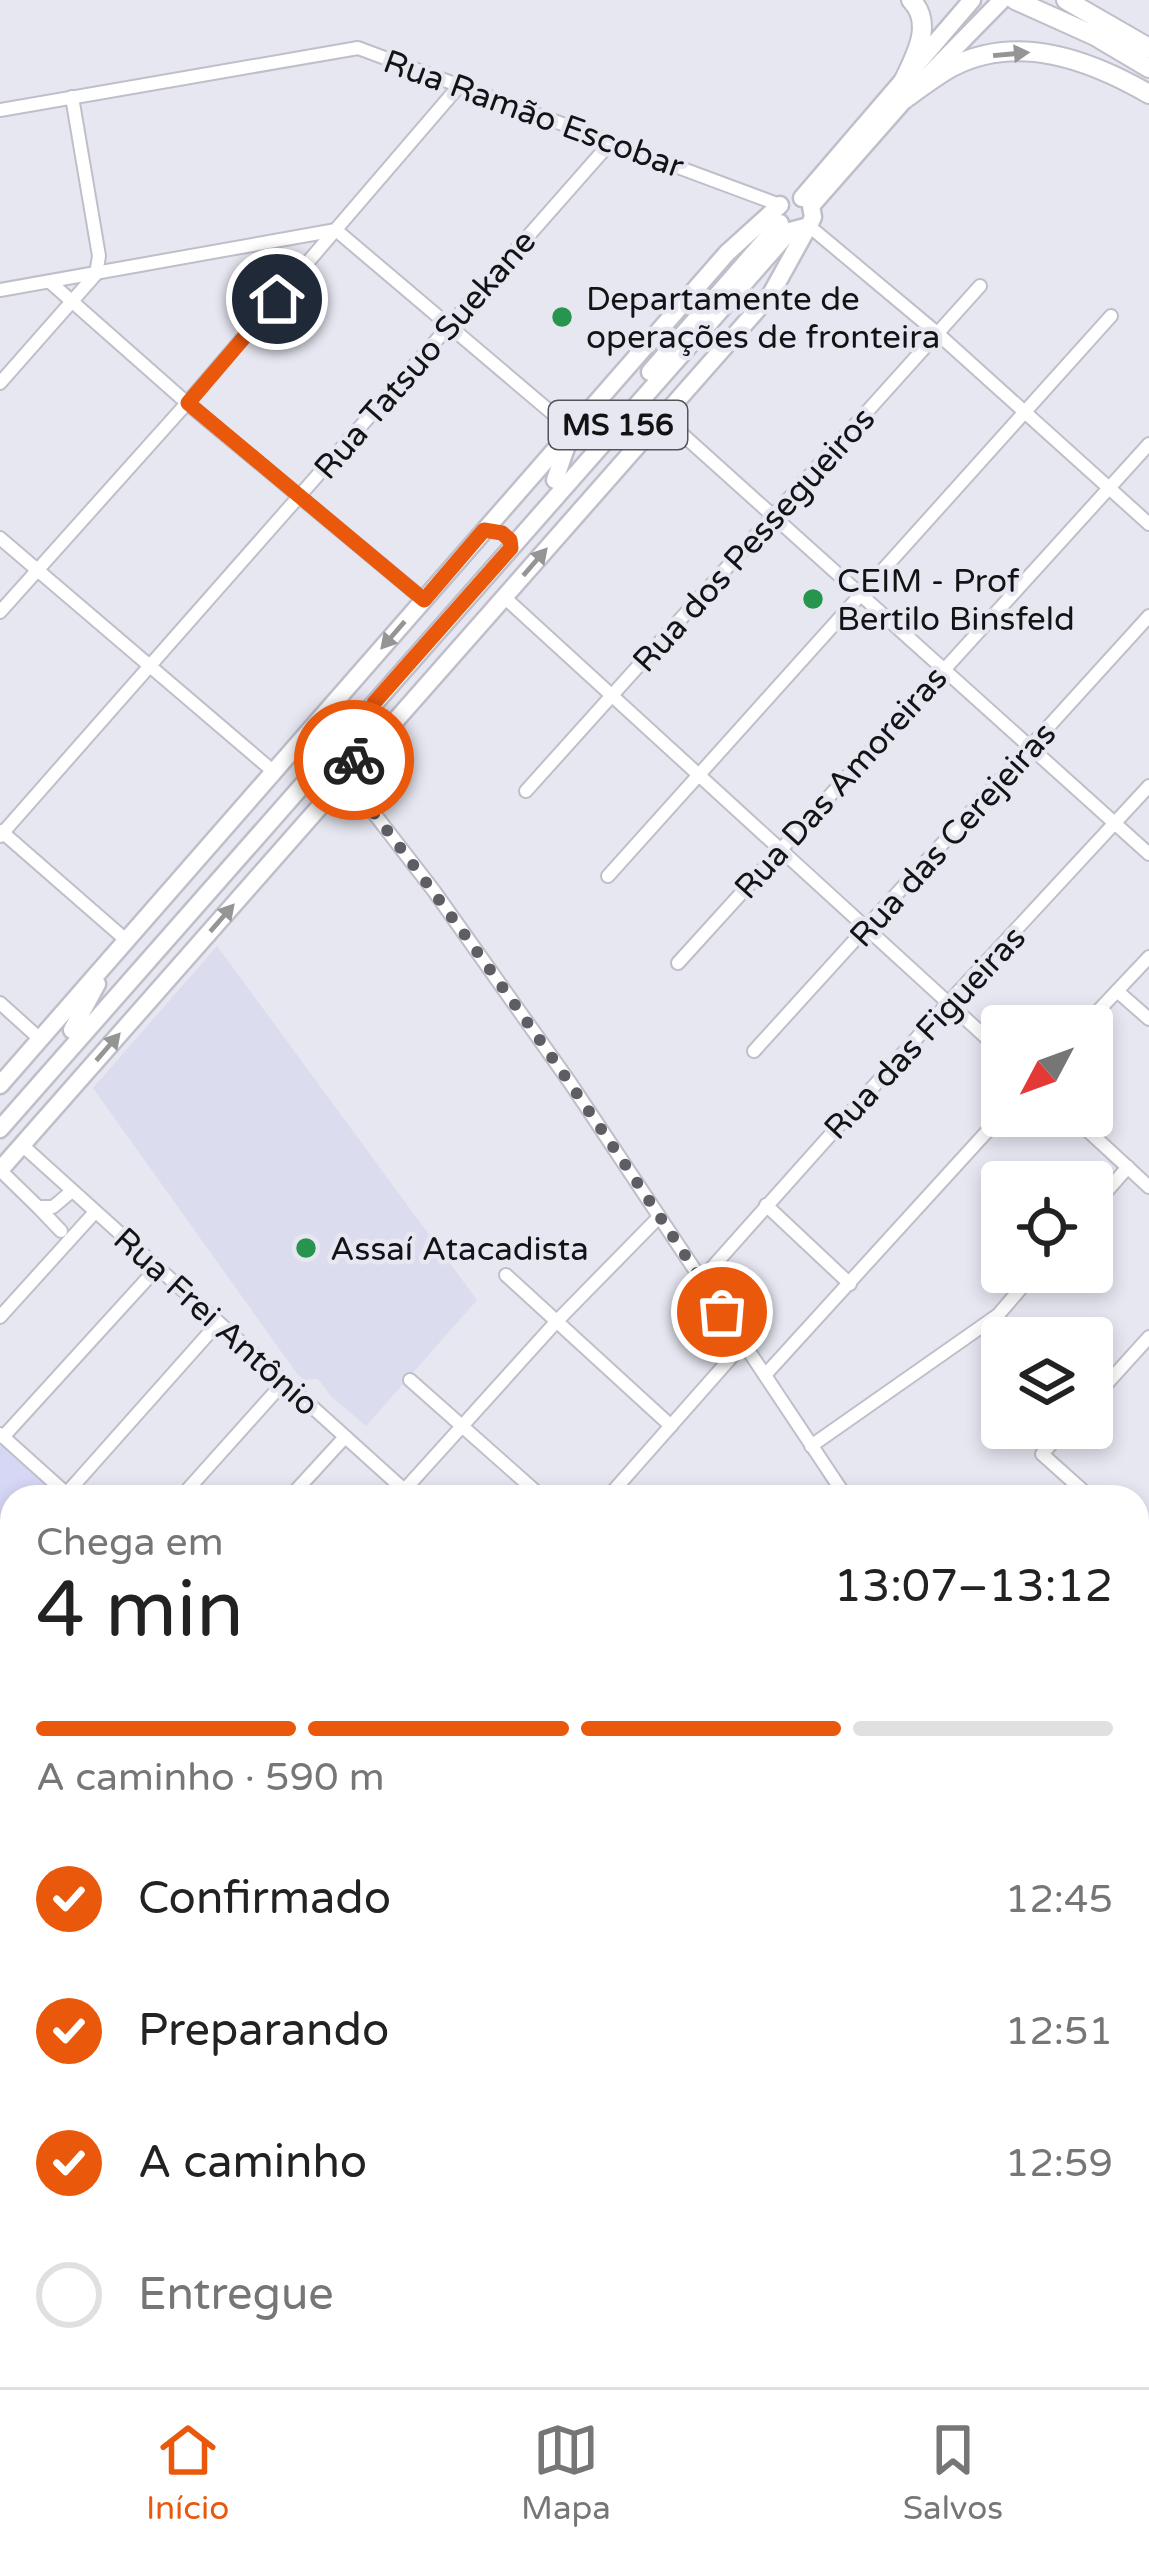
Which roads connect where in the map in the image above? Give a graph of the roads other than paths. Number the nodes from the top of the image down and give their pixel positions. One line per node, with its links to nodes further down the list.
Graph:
1 (911, 0): 9 (highway)
2 (972, 0): 9 (main road)
3 (1015, 0): 7 (highway)
4 (1066, 0): 6 (highway)
5 (996, 7): 9 (main road)
6 (1149, 48)
7 (1149, 68)
8 (459, 86): 11 (street, Rua Ramão Escobar); 13 (street, Rua Ramão Escobar); 17 (street)
9 (904, 92): 10 (highway, one-way to 10); 14 (main road)
10 (1149, 94)
11 (72, 97): 12 (street, Rua Ramão Escobar); 18 (street)
12 (0, 110)
13 (611, 142): 15 (street, Rua Ramão Escobar); 24 (street, Rua Tatsuo Suekane)
14 (806, 202): 15 (main road); 16 (main road)
15 (784, 220): 16 (main road); 27 (main road, MS 156); 31 (main road); 33 (main road)
16 (808, 226): 25 (street); 30 (main road)
17 (336, 230): 18 (street); 24 (street); 28 (street)
18 (95, 274): 19 (street); 22 (street)
19 (50, 282): 21 (street); 22 (street)
20 (980, 286): 25 (street, Rua dos Pessegueiros)
21 (0, 290)
22 (73, 302): 26 (street); 28 (street)
23 (1111, 316): 29 (street)
24 (449, 326): 31 (street); 35 (street, Rua Tatsuo Suekane)
25 (937, 333): 29 (street); 36 (street, Rua dos Pessegueiros)
26 (0, 383)
27 (642, 398): 30 (street); 40 (main road, MS 156)
28 (188, 403): 35 (street); 41 (street)
29 (1024, 412): 34 (street); 42 (street)
30 (663, 417): 36 (street); 43 (main road, one-way to 30)
31 (572, 430): 33 (main road); 38 (main road)
32 (1149, 443): 34 (street, Rua Das Amoreiras)
33 (555, 480): 40 (main road)
34 (1110, 489): 37 (street); 48 (street, Rua Das Amoreiras)
35 (299, 496): 44 (street); 47 (street, Rua Tatsuo Suekane)
36 (772, 518): 42 (street); 49 (street, Rua dos Pessegueiros)
37 (1149, 524)
38 (484, 530): 40 (main road); 44 (main road)
39 (0, 538): 41 (street)
40 (508, 542): 44 (main road); 50 (main road, MS 156)
41 (37, 570): 45 (street); 47 (street)
42 (858, 594): 48 (street); 53 (street)
43 (504, 597): 49 (street); 54 (main road)
44 (431, 606): 52 (main road, one-way to 52); 74 (main road)
45 (0, 612)
46 (1149, 616): 51 (street, Rua das Cerejeiras)
47 (150, 666): 52 (street); 58 (street, Rua Tatsuo Suekane)
48 (943, 668): 51 (street); 59 (street, Rua Das Amoreiras)
49 (612, 696): 53 (street); 56 (street, Rua dos Pessegueiros)
50 (380, 697): 54 (main road); 62 (main road)
51 (1029, 745): 57 (street); 63 (street, Rua das Cerejeiras)
52 (274, 772): 64 (main road)
53 (698, 775): 59 (street); 61 (street)
54 (346, 777): 68 (main road, one-way to 54); 93 (street)
55 (1149, 786): 57 (street, Rua das Figueiras)
56 (526, 790)
57 (1115, 825): 60 (street); 70 (street, Rua das Figueiras)
58 (1, 833): 64 (street)
59 (779, 849): 63 (street); 67 (street, Rua Das Amoreiras)
60 (1149, 854)
61 (608, 876)
62 (198, 904): 68 (main road); 80 (main road)
63 (867, 929): 70 (street); 77 (street, Rua das Cerejeiras)
64 (126, 940): 65 (main road)
65 (112, 957): 74 (main road); 76 (main road)
66 (1149, 957): 69 (street)
67 (678, 963)
68 (167, 980): 78 (main road, one-way to 68)
69 (1117, 991): 72 (street); 73 (street)
70 (948, 1003): 75 (street); 90 (street, Rua das Figueiras)
71 (0, 1004): 76 (street)
72 (1104, 1005)
73 (1149, 1019)
74 (72, 1030): 81 (main road)
75 (981, 1033)
76 (40, 1039): 79 (main road)
77 (754, 1052)
78 (81, 1078): 80 (main road); 84 (main road)
79 (0, 1084)
80 (39, 1085): 81 (main road)
81 (1, 1121)
82 (982, 1137): 98 (street)
83 (1095, 1137): 85 (street)
84 (22, 1145): 86 (main road); 89 (street, Rua Frei Antônio)
85 (1128, 1168): 87 (street); 88 (street)
86 (0, 1170): 91 (street)
87 (1113, 1185)
88 (1149, 1187)
89 (72, 1191): 91 (street); 92 (street, Rua Frei Antônio)
90 (766, 1205): 97 (street, Rua das Figueiras); 98 (street)
91 (38, 1207): 94 (street)
92 (95, 1212): 95 (street, Rua Frei Antônio); 100 (street)
93 (659, 1216): 97 (street); 101 (street)
94 (61, 1231)
95 (157, 1268): 102 (street, Rua Frei Antônio); 111 (street)
96 (506, 1275): 101 (street)
97 (701, 1280): 104 (street)
98 (850, 1284): 105 (street)
99 (1017, 1293): 113 (street)
100 (0, 1317)
101 (556, 1322): 109 (street); 110 (street)
102 (218, 1323): 108 (street, Rua Frei Antônio); 116 (street)
103 (1147, 1342): 106 (street)
104 (743, 1344): 105 (street); 110 (street)
105 (765, 1376): 113 (street)
106 (1113, 1378)
107 (410, 1380): 109 (street)
108 (284, 1382): 112 (street, Rua Frei Antônio); 117 (street)
109 (462, 1426): 120 (street); 121 (street)
110 (671, 1426): 122 (street)
111 (2, 1436): 115 (street)
112 (345, 1437): 118 (street); 119 (street, Rua Frei Antônio)
113 (811, 1446): 123 (street)
114 (1047, 1449): 124 (street)
115 (56, 1485)
116 (78, 1485)
117 (192, 1485)
118 (301, 1485)
119 (395, 1485)
120 (413, 1485)
121 (528, 1485)
122 (619, 1485)
123 (838, 1485)
124 (1071, 1485)

